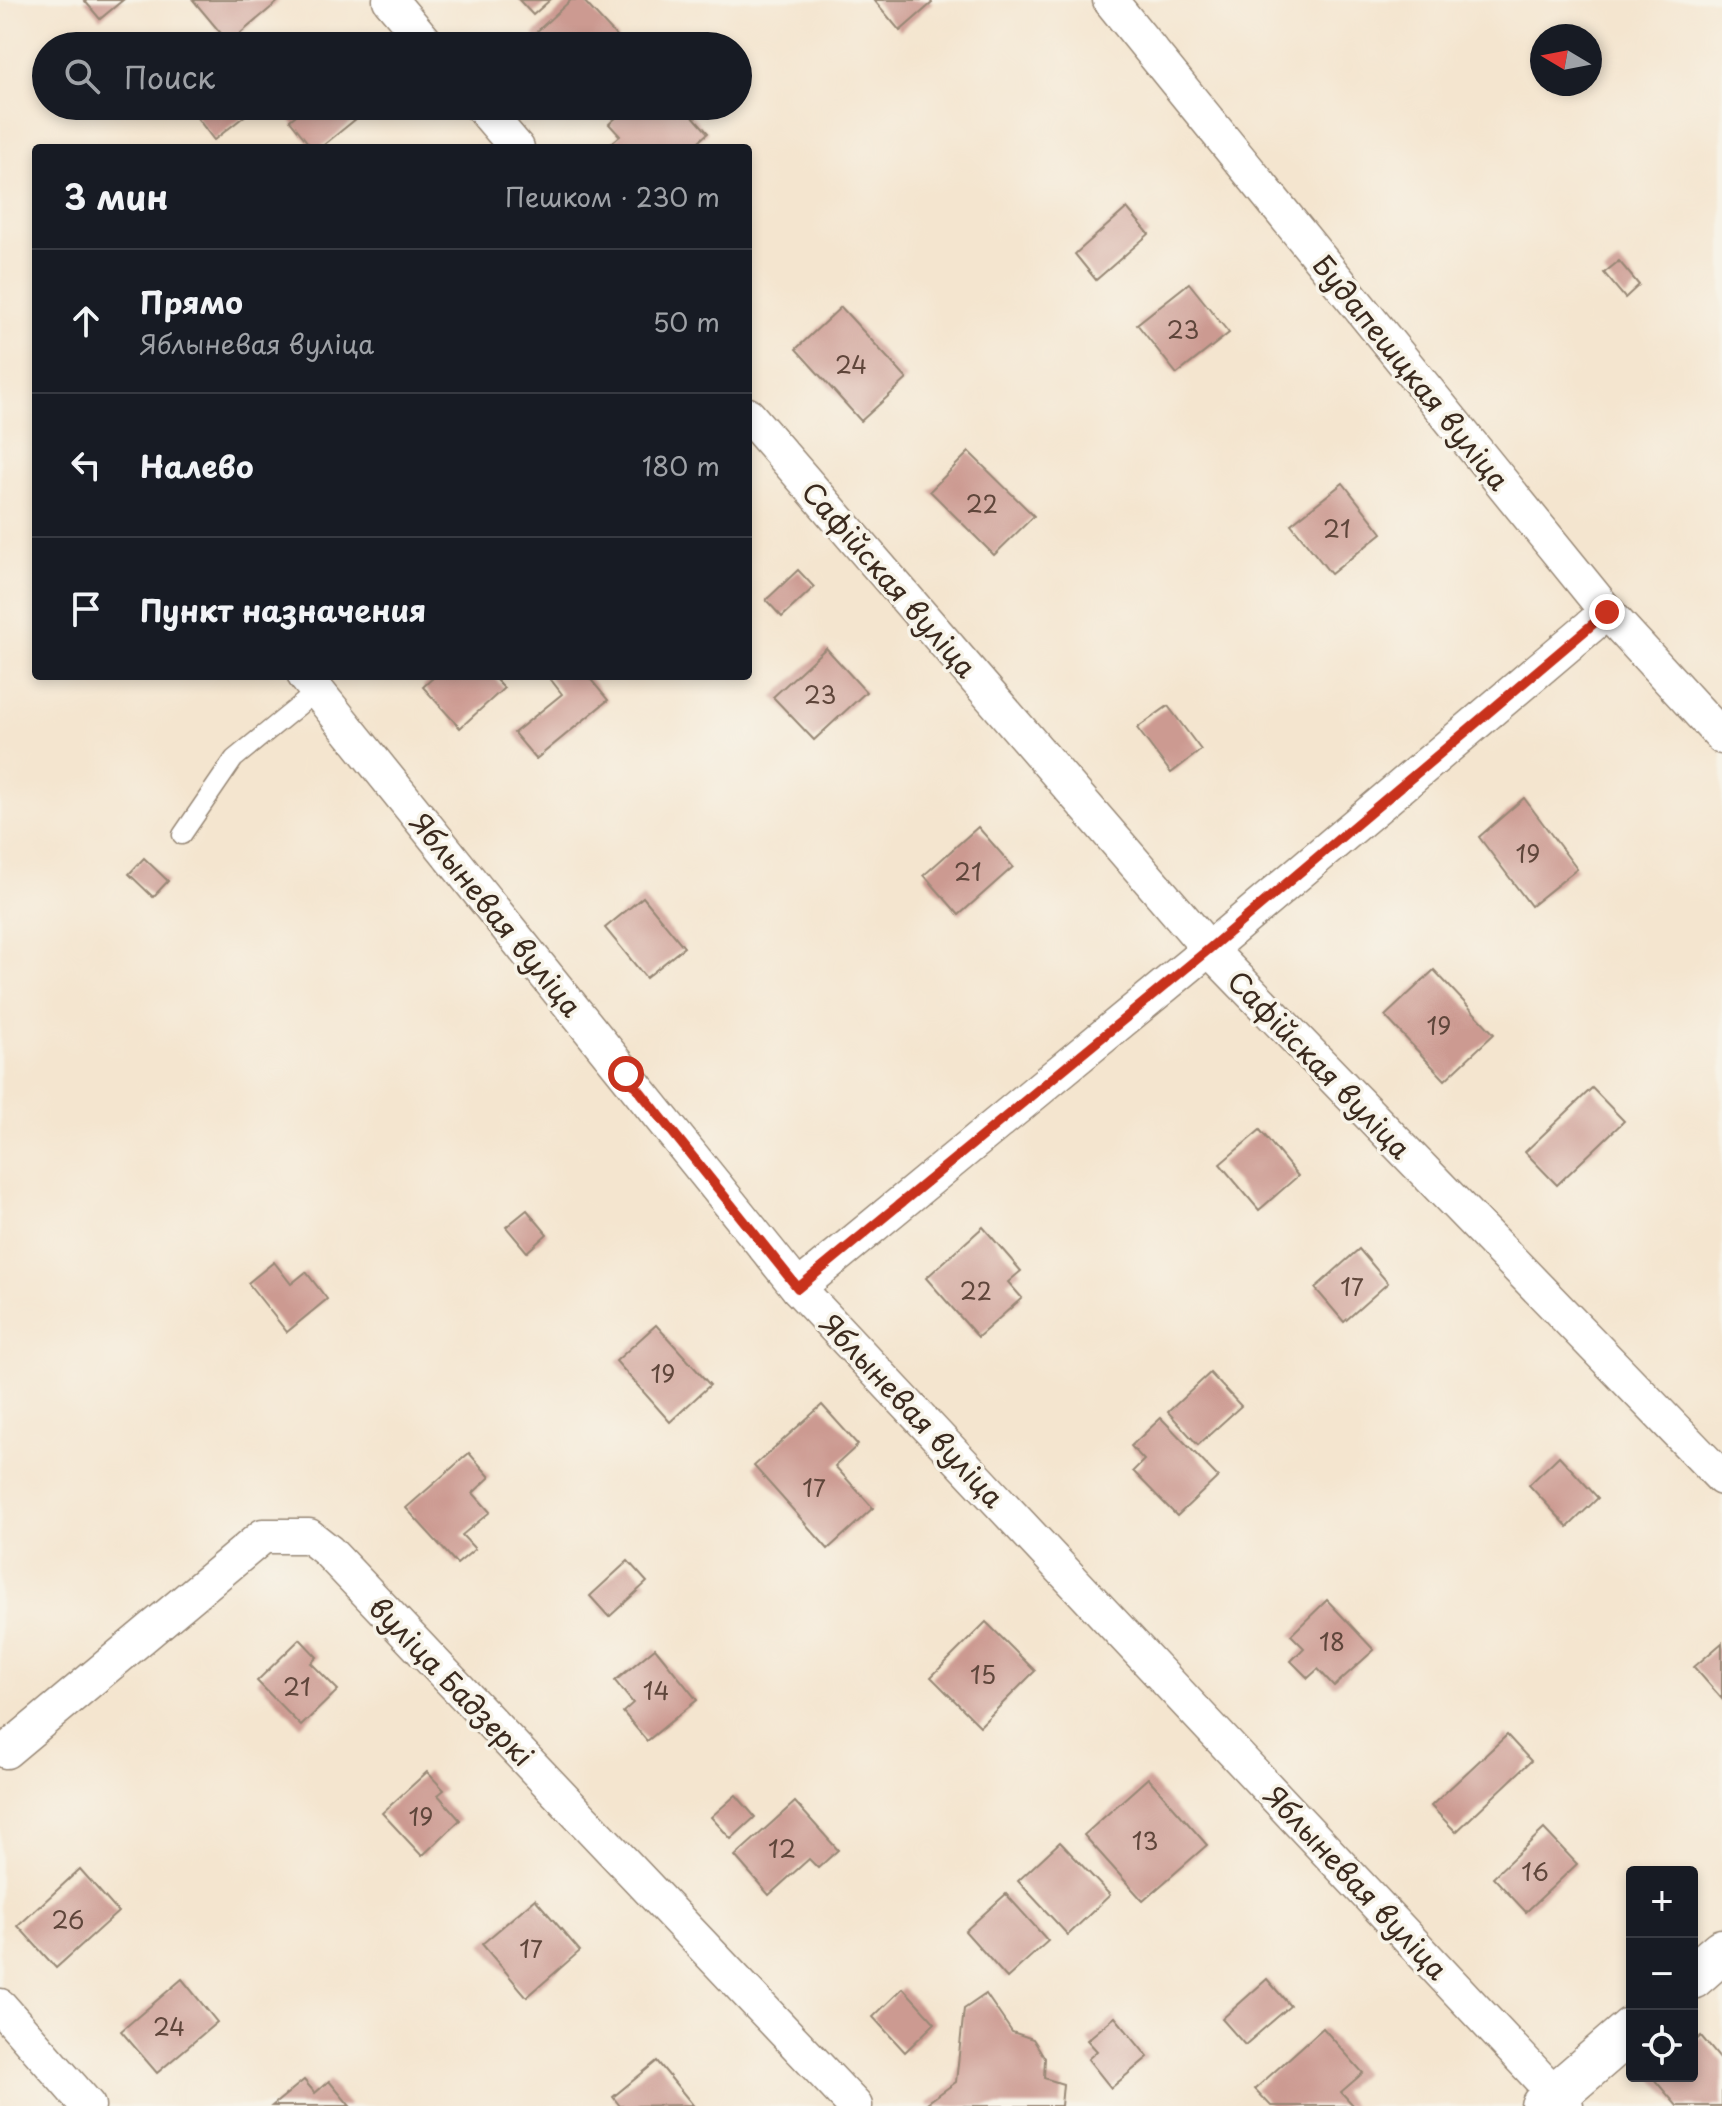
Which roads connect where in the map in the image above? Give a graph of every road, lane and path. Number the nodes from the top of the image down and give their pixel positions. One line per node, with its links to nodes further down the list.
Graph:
1 (390, 0): 3 (street)
2 (1110, 0): 7 (street, Будапешцкая вуліца)
3 (417, 32)
4 (493, 120): 5 (street)
5 (514, 144)
6 (752, 420): 11 (street, Сафійская вуліца)
7 (1607, 612): 9 (street, Будапешцкая вуліца); 11 (street)
8 (311, 684): 10 (lane); 12 (street, Яблыневая вуліца)
9 (1722, 737)
10 (182, 835)
11 (1209, 949): 12 (street); 13 (street, Сафійская вуліца)
12 (798, 1288): 19 (street, Яблыневая вуліца)
13 (1722, 1478)
14 (6, 1751): 21 (street, вуліца Бадзеркі)
15 (1722, 1951): 16 (street)
16 (1698, 1972)
17 (0, 2006): 20 (street)
18 (1626, 2035): 19 (street)
19 (1555, 2102)
20 (88, 2106)
21 (855, 2106)

